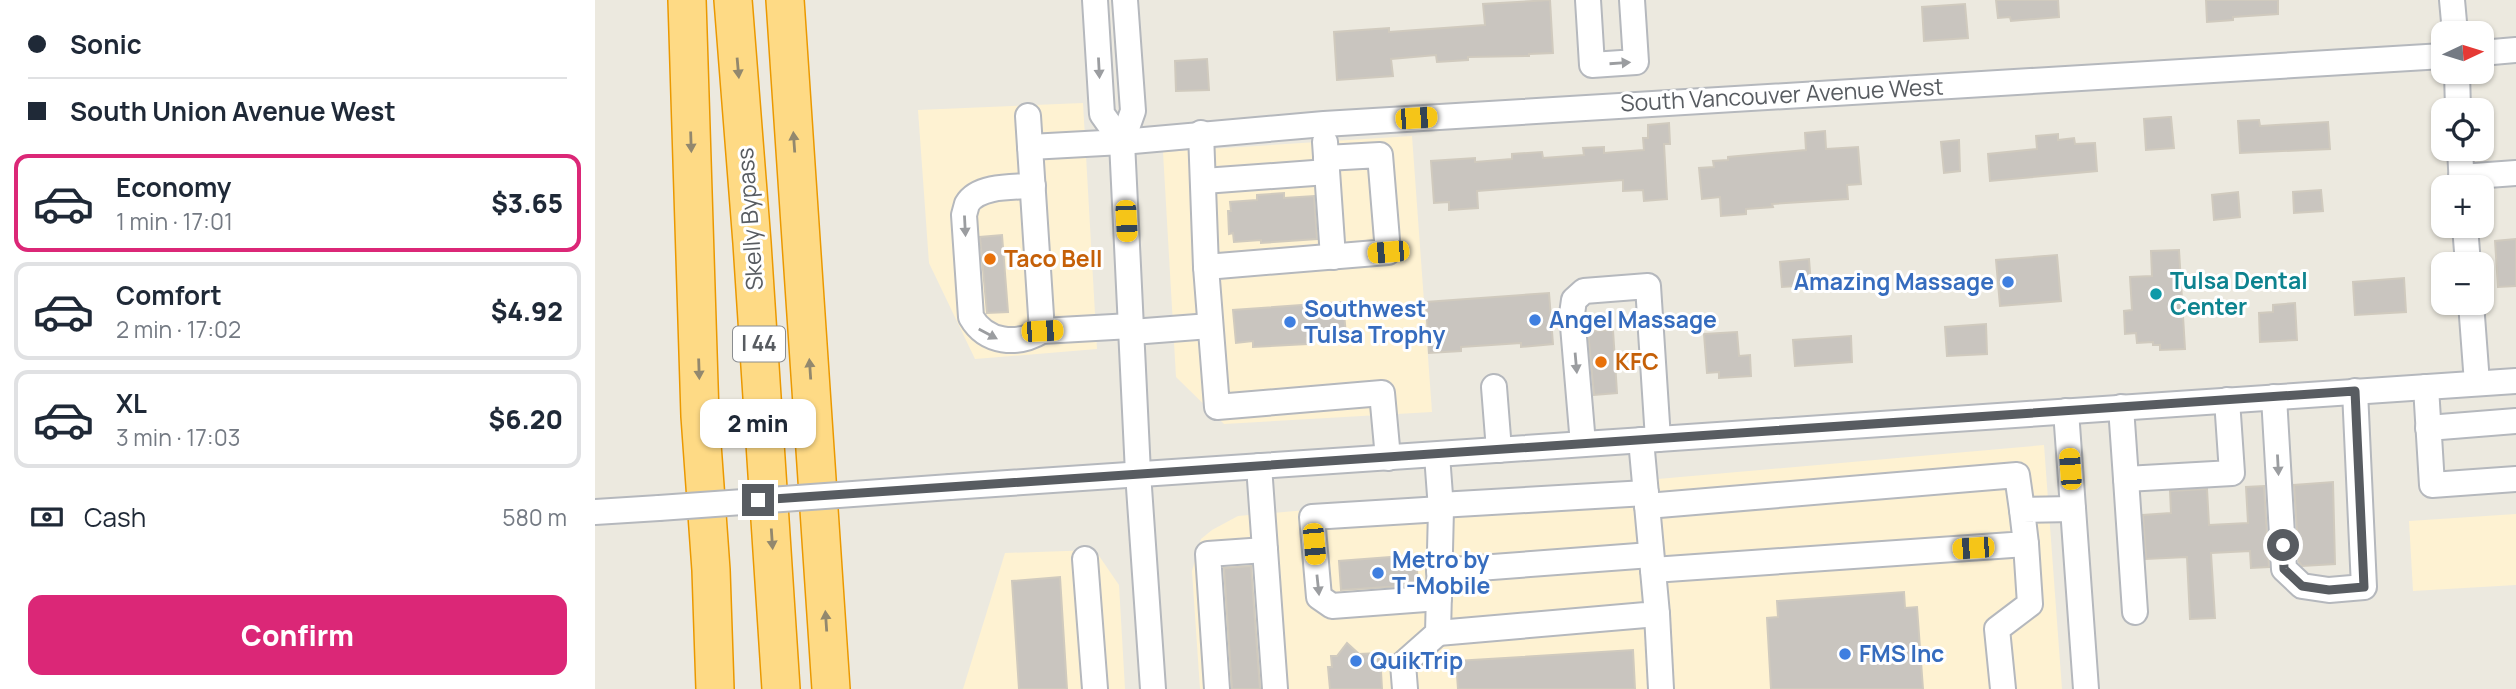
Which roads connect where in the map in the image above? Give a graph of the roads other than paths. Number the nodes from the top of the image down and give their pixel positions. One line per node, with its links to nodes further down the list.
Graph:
1 (687, 0): 63 (highway, one-way to 63)
2 (733, 0): 64 (highway, Skelly Bypass / I 44, one-way to 64)
3 (785, 0): 65 (highway, I 44, one-way to 3)
4 (1095, 0): 16 (street, one-way to 16)
5 (1125, 0): 16 (street)
6 (1588, 0): 7 (street, one-way to 7)
7 (1632, 0)
8 (2452, 0): 9 (street)
9 (2454, 21)
10 (2516, 50): 11 (street)
11 (2494, 52)
12 (2431, 57): 14 (street, South Vancouver Avenue West)
13 (1028, 116): 17 (street)
14 (1324, 124): 15 (street, South Vancouver Avenue West); 18 (street)
15 (1201, 133): 16 (street, South Vancouver Avenue West); 21 (street)
16 (1122, 142): 17 (street, South Vancouver Avenue West); 27 (street)
17 (1030, 147): 22 (street)
18 (1327, 165): 21 (street); 23 (street); 23 (street)
19 (2516, 173): 20 (street)
20 (2494, 177)
21 (1204, 181): 24 (street)
22 (1033, 186): 28 (street); 28 (street, one-way to 28)
23 (1333, 257): 24 (street)
24 (1206, 267): 26 (street)
25 (2472, 315): 30 (street)
26 (1210, 326): 27 (street); 44 (street)
27 (1131, 329): 28 (street); 46 (street)
28 (1042, 331)
29 (2516, 381): 30 (street)
30 (2477, 383): 32 (street)
31 (1494, 387): 42 (street)
32 (2426, 387): 33 (street); 39 (street)
33 (2355, 391): 34 (street); 34 (street, one-way to 33)
34 (2274, 397): 35 (street)
35 (2227, 400): 36 (street); 47 (street)
36 (2121, 407): 37 (street); 47 (street)
37 (2066, 411): 40 (street); 51 (street)
38 (2516, 421): 39 (street)
39 (2428, 428): 48 (street)
40 (1650, 440): 41 (street); 41 (street, one-way to 41); 49 (street)
41 (1583, 444): 42 (street)
42 (1499, 450): 43 (street)
43 (1437, 455): 44 (street); 50 (street)
44 (1388, 458): 45 (street)
45 (1259, 466): 46 (street); 55 (street)
46 (1138, 473): 53 (street, bridge); 67 (street)
47 (2126, 479): 60 (street)
48 (2516, 480)
49 (1646, 500): 50 (street); 52 (street); 57 (street)
50 (1441, 507): 58 (street); 59 (street, one-way to 59)
51 (2073, 509): 52 (street); 73 (street)
52 (2022, 510): 54 (street)
53 (595, 512)
54 (2026, 544): 57 (street); 72 (street)
55 (1265, 550): 68 (street); 69 (street)
56 (1085, 559): 66 (street)
57 (1652, 563): 58 (street); 61 (street)
58 (1439, 570): 59 (street)
59 (1439, 598): 62 (street)
60 (2135, 612)
61 (1657, 614): 62 (street); 71 (street)
62 (1438, 633): 70 (street)
63 (715, 689)
64 (781, 689)
65 (831, 689)
66 (1095, 689)
67 (1153, 689)
68 (1217, 689)
69 (1275, 689)
70 (1405, 689)
71 (1661, 689)
72 (2003, 689)
73 (2086, 689)

